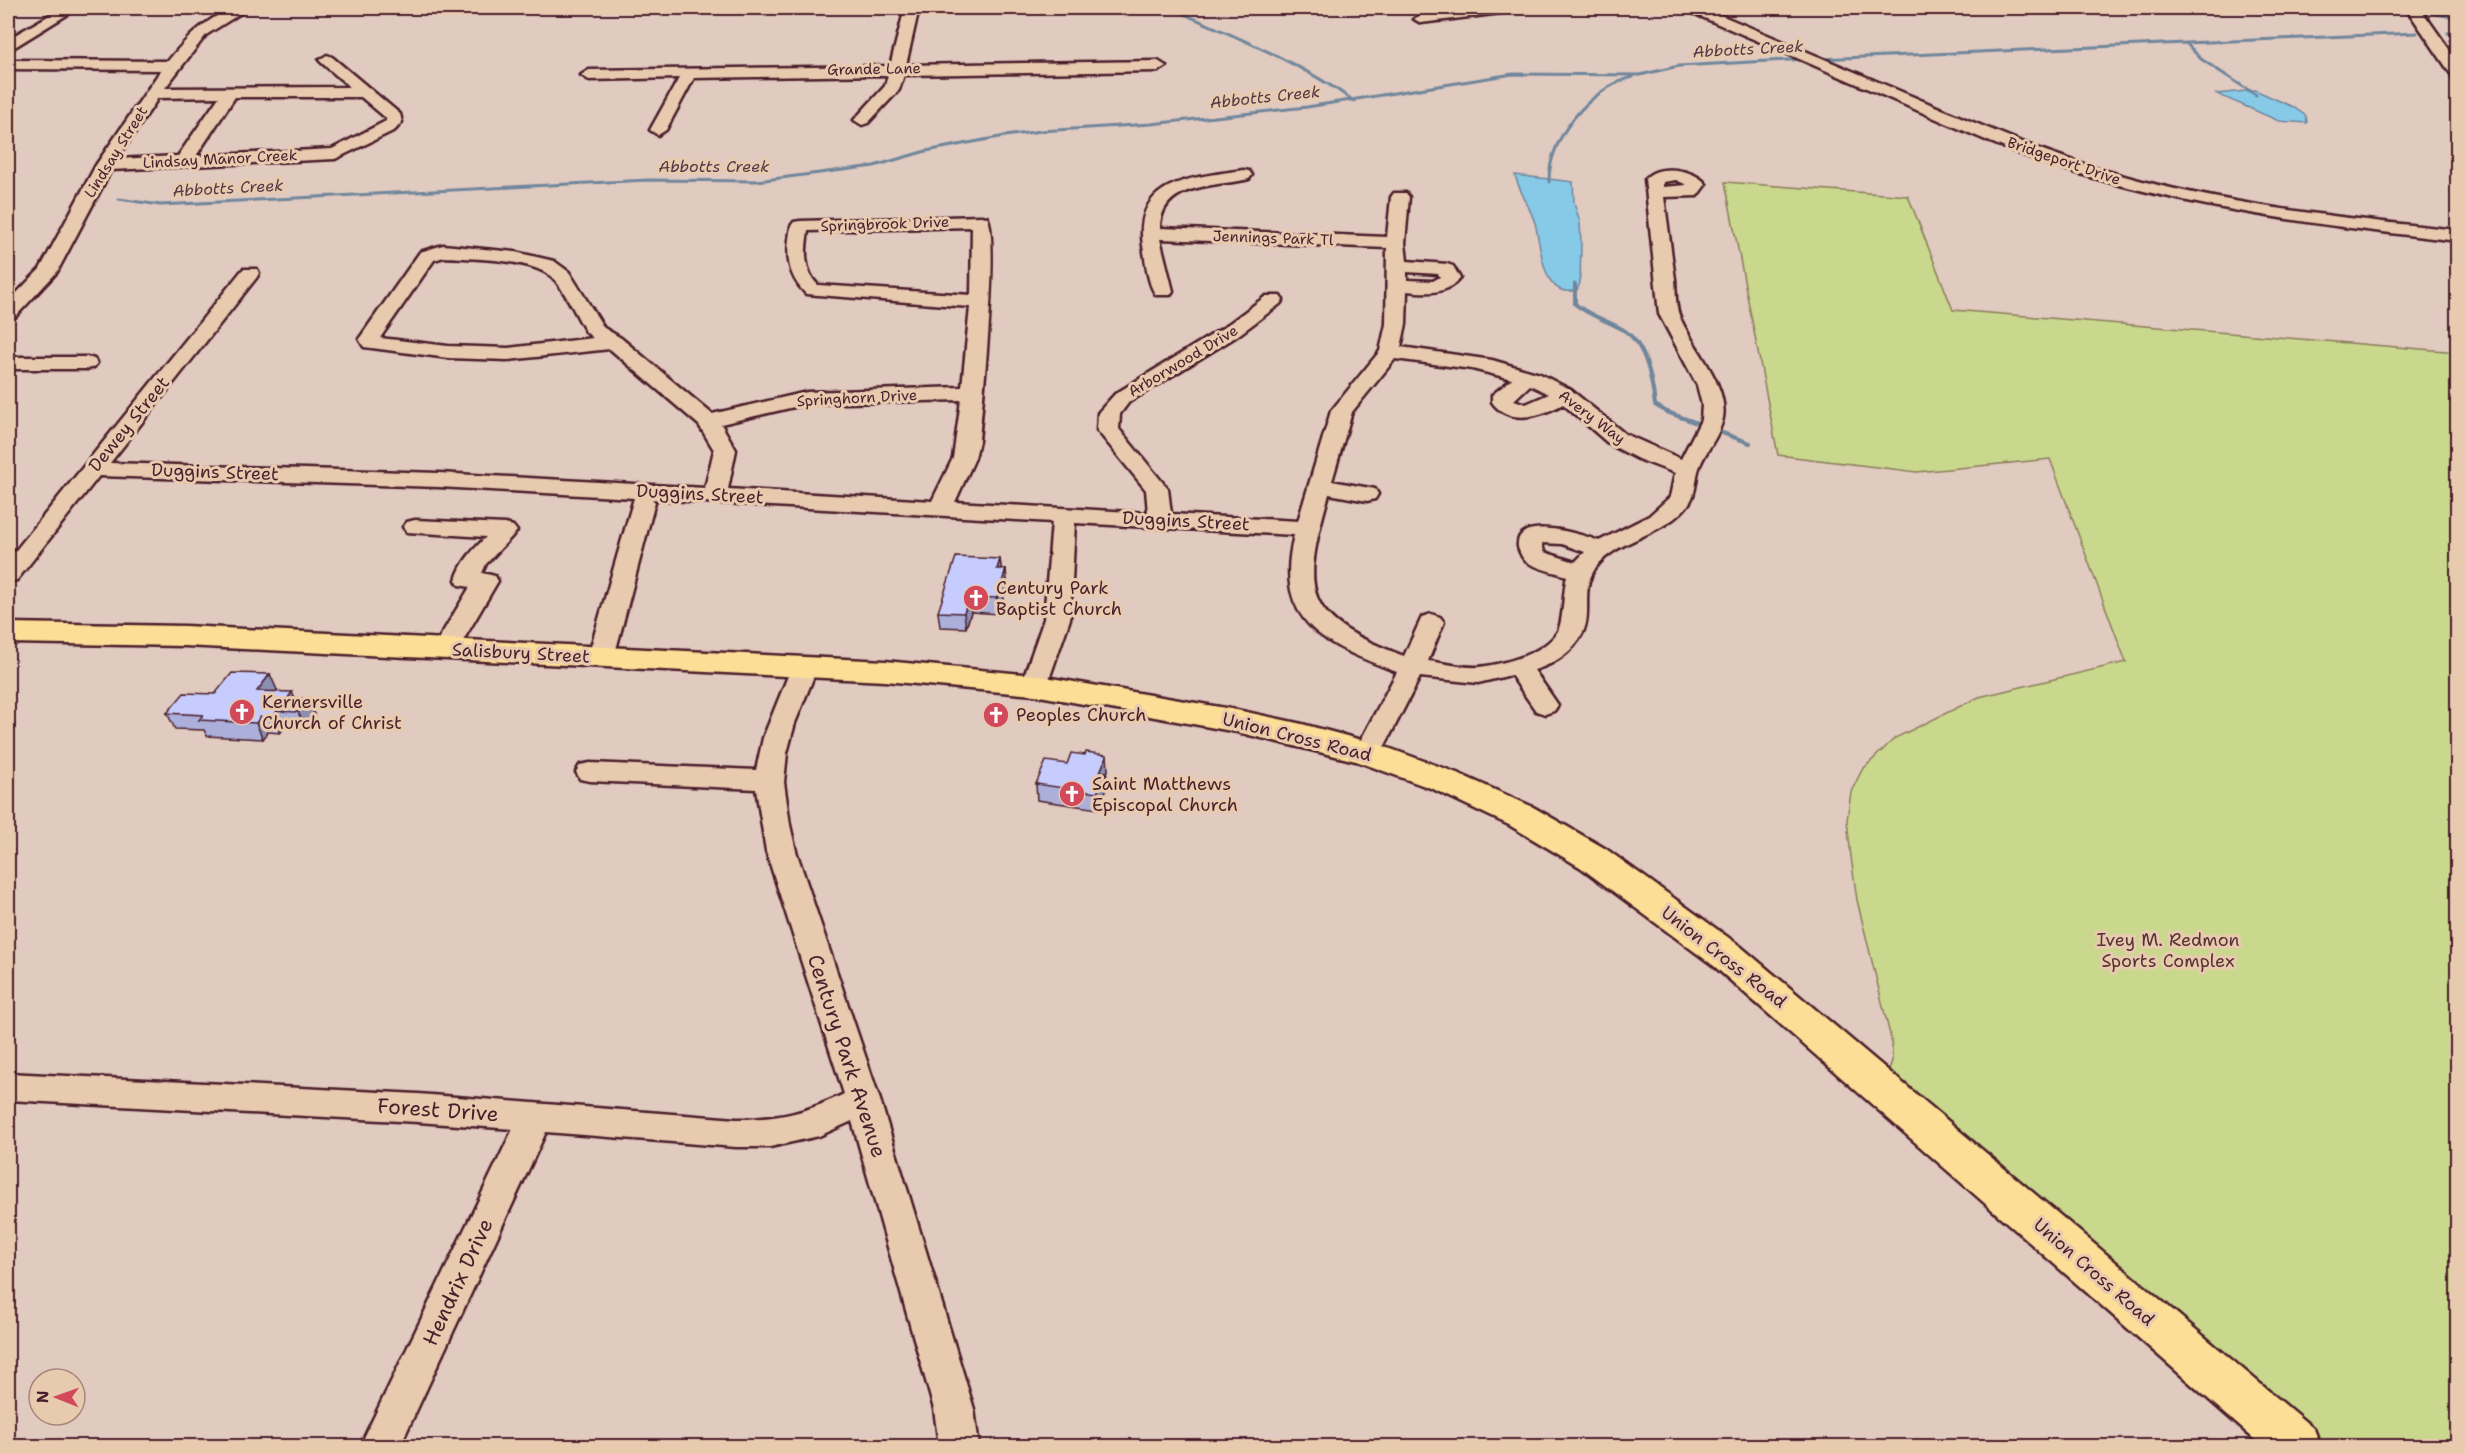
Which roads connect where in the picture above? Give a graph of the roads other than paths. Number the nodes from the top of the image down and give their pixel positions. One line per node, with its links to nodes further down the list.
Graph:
1 (71, 8): 8 (street)
2 (242, 8): 11 (street, Lindsay Street)
3 (912, 8): 13 (street)
4 (1510, 8): 7 (street)
5 (1693, 8): 28 (street, Bridgeport Drive)
6 (2414, 8): 15 (street)
7 (1420, 19)
8 (8, 45)
9 (327, 60): 18 (street)
10 (8, 64): 11 (street)
11 (172, 66): 19 (street, Lindsay Street)
12 (1158, 66): 13 (street, Grande Lane)
13 (899, 69): 14 (street, Grande Lane); 20 (street)
14 (690, 72): 16 (street, Grande Lane); 21 (street)
15 (2457, 74)
16 (589, 75)
17 (231, 92): 18 (street); 19 (street); 22 (street)
18 (362, 92): 22 (street, Lindsay Manor Creek)
19 (154, 93): 23 (street, Lindsay Street)
20 (862, 120)
21 (658, 130)
22 (184, 160): 23 (street, Lindsay Manor Creek)
23 (105, 165): 34 (street, Lindsay Street)
24 (1242, 175): 27 (street)
25 (1655, 192): 44 (street)
26 (1400, 197): 29 (street)
27 (1150, 233): 29 (street, Jennings Park Tl); 31 (street)
28 (2457, 236)
29 (1396, 243): 36 (street)
30 (250, 273): 43 (street, Dewey Street)
31 (1163, 291)
32 (1273, 300): 51 (street, Arborwood Drive)
33 (980, 302): 33 (street, Springbrook Drive); 40 (street, Springbrook Drive)
34 (8, 313)
35 (614, 342): 35 (street); 42 (street)
36 (1390, 352): 39 (street, Avery Way); 45 (street)
37 (8, 363): 38 (street)
38 (87, 363)
39 (1528, 377): 41 (street, Avery Way); 41 (street)
40 (972, 393): 42 (street, Springhorn Drive); 49 (street, Springbrook Drive)
41 (1564, 394): 44 (street, Avery Way)
42 (708, 421): 47 (street)
43 (93, 469): 47 (street, Duggins Street); 56 (street, Dewey Street)
44 (1687, 469): 54 (street)
45 (1320, 486): 46 (street); 53 (street)
46 (1367, 494)
47 (715, 495): 49 (street, Duggins Street)
48 (643, 502): 60 (street)
49 (941, 507): 50 (street, Duggins Street)
50 (1064, 515): 51 (street, Duggins Street); 64 (street)
51 (1160, 519): 53 (street, Duggins Street)
52 (415, 527): 59 (street)
53 (1307, 529): 63 (street)
54 (1600, 549): 55 (street); 55 (street)
55 (1580, 572): 62 (street)
56 (8, 575)
57 (1431, 622): 63 (street)
58 (8, 633): 59 (main road, Salisbury Street)
59 (445, 650): 60 (main road, Salisbury Street)
60 (601, 657): 61 (main road, Salisbury Street)
61 (805, 666): 64 (main road, Salisbury Street); 68 (street, Century Park Avenue)
62 (1519, 667): 63 (street); 65 (street)
63 (1412, 668): 66 (street)
64 (1034, 686): 66 (main road, Union Cross Road)
65 (1545, 705)
66 (1368, 753): 74 (main road, Union Cross Road)
67 (590, 772): 68 (street)
68 (770, 780): 70 (street, Century Park Avenue)
69 (8, 1088): 71 (street, Forest Drive)
70 (862, 1100): 71 (street, Forest Drive); 73 (street, Century Park Avenue)
71 (536, 1118): 72 (street, Hendrix Drive)
72 (380, 1446)
73 (959, 1446)
74 (2297, 1446)

